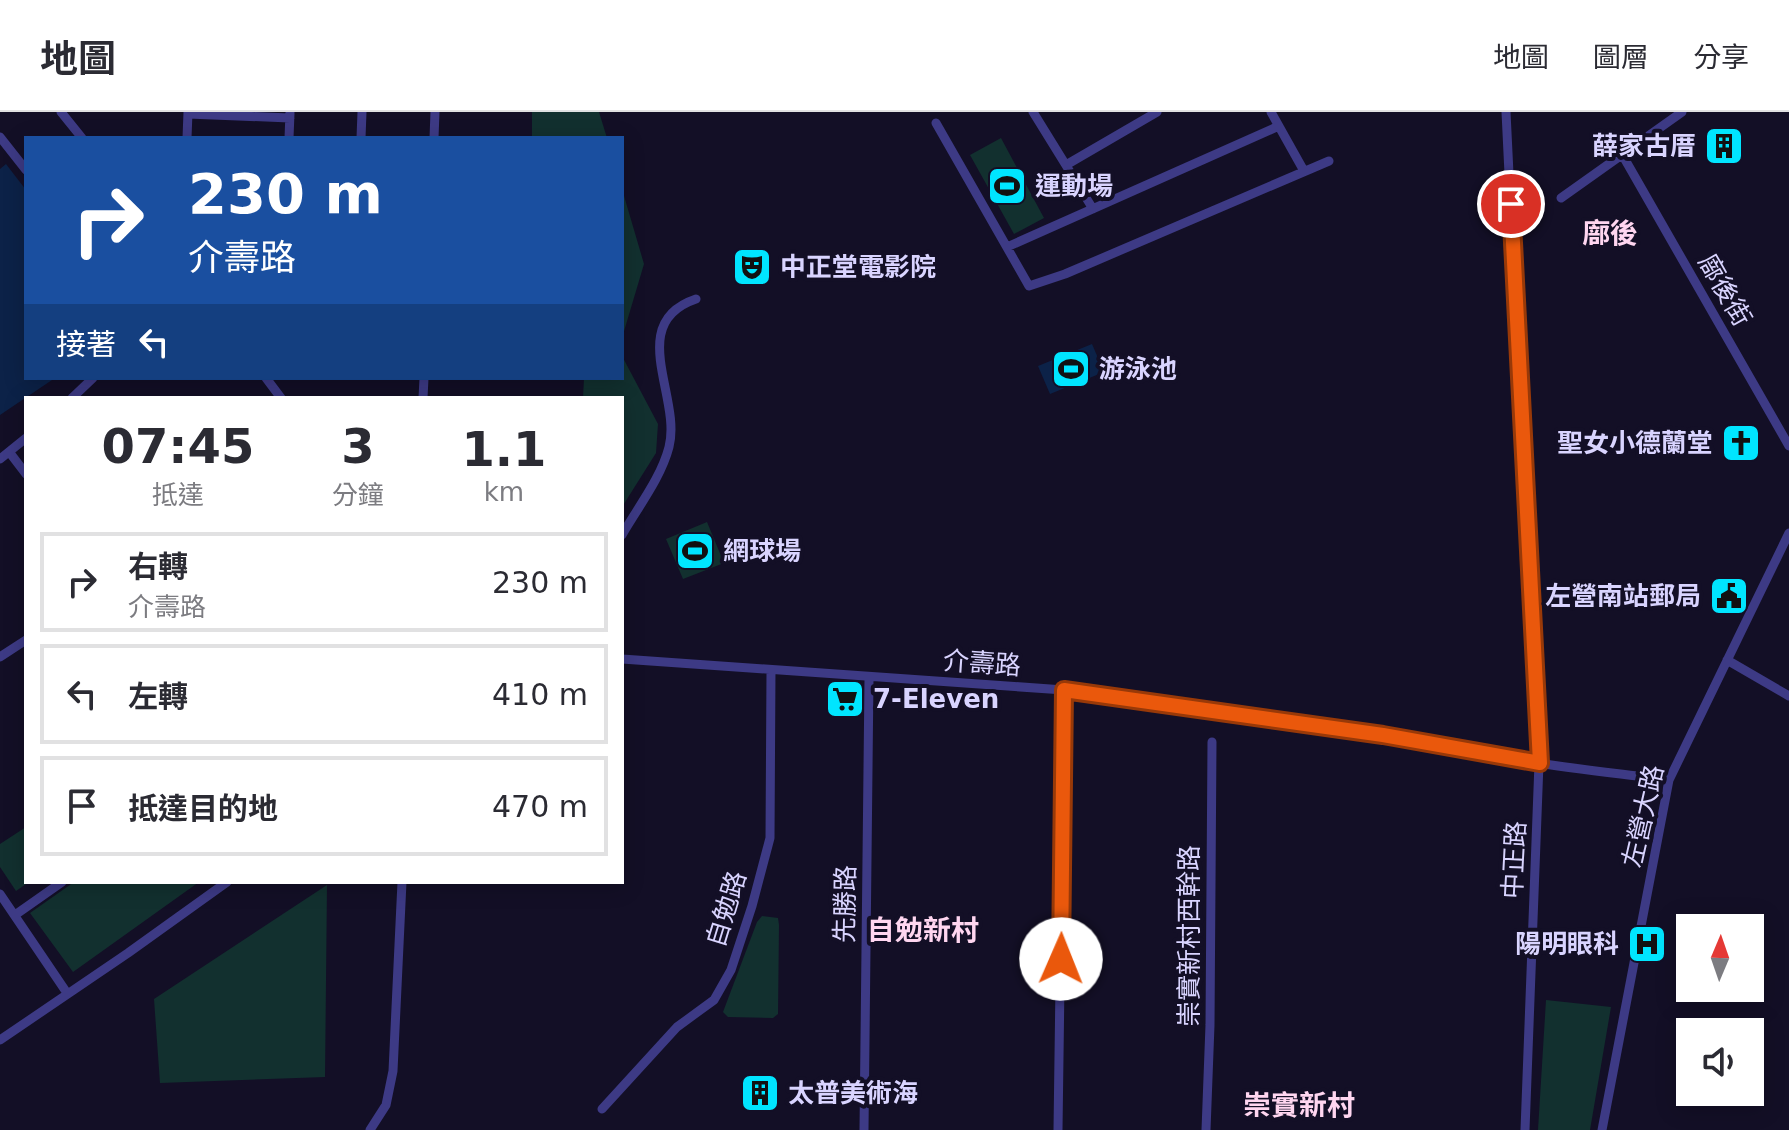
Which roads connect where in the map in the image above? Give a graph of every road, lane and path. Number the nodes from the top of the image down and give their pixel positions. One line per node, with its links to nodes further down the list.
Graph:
1 (61, 112): 14 (street)
2 (362, 112): 17 (street)
3 (435, 112): 18 (street)
4 (1033, 112): 22 (street)
5 (1157, 112): 11 (street)
6 (1271, 112): 13 (street)
7 (1506, 112): 47 (street, 中正路)
8 (1682, 112): 20 (street)
9 (188, 113): 10 (street); 15 (street)
10 (290, 115): 16 (street)
11 (1144, 115): 22 (street)
12 (936, 123): 27 (street)
13 (1279, 126): 24 (street); 26 (street)
14 (80, 136)
15 (187, 136)
16 (289, 136)
17 (361, 136)
18 (434, 136)
19 (0, 137): 23 (street)
20 (1623, 156): 25 (street); 32 (street, 廍後街)
21 (1329, 161): 24 (street)
22 (1066, 165): 26 (street)
23 (24, 167)
24 (1304, 171): 27 (street)
25 (1561, 198)
26 (1093, 209): 27 (street)
27 (1007, 247)
28 (696, 299): 36 (street)
29 (92, 380): 30 (street)
30 (74, 396)
31 (24, 440): 33 (street)
32 (1789, 446)
33 (10, 453): 34 (street); 35 (street)
34 (0, 459)
35 (24, 471)
36 (624, 532)
37 (1789, 533): 41 (street, 左營大路)
38 (24, 641): 39 (street)
39 (0, 657)
40 (624, 659): 42 (street, 介壽路)
41 (1727, 660): 45 (street); 48 (street, 左營大路)
42 (771, 670): 43 (street, 介壽路); 56 (street, 自勉路)
43 (869, 678): 44 (street, 介壽路); 58 (street, 先勝路)
44 (1064, 690): 47 (street, 介壽路); 59 (street)
45 (1789, 696)
46 (1212, 742): 60 (street, 崇實新村西幹路)
47 (1540, 763): 48 (street, 介壽路); 61 (street, 中正路)
48 (1669, 780): 62 (street, 左營大路)
49 (59, 884): 53 (street)
50 (224, 884): 54 (street)
51 (402, 884): 57 (street)
52 (0, 894): 53 (street)
53 (15, 915): 54 (street)
54 (67, 993): 55 (street)
55 (2, 1034)
56 (602, 1109)
57 (370, 1130)
58 (864, 1130)
59 (1058, 1130)
60 (1206, 1130)
61 (1525, 1130)
62 (1602, 1130)

